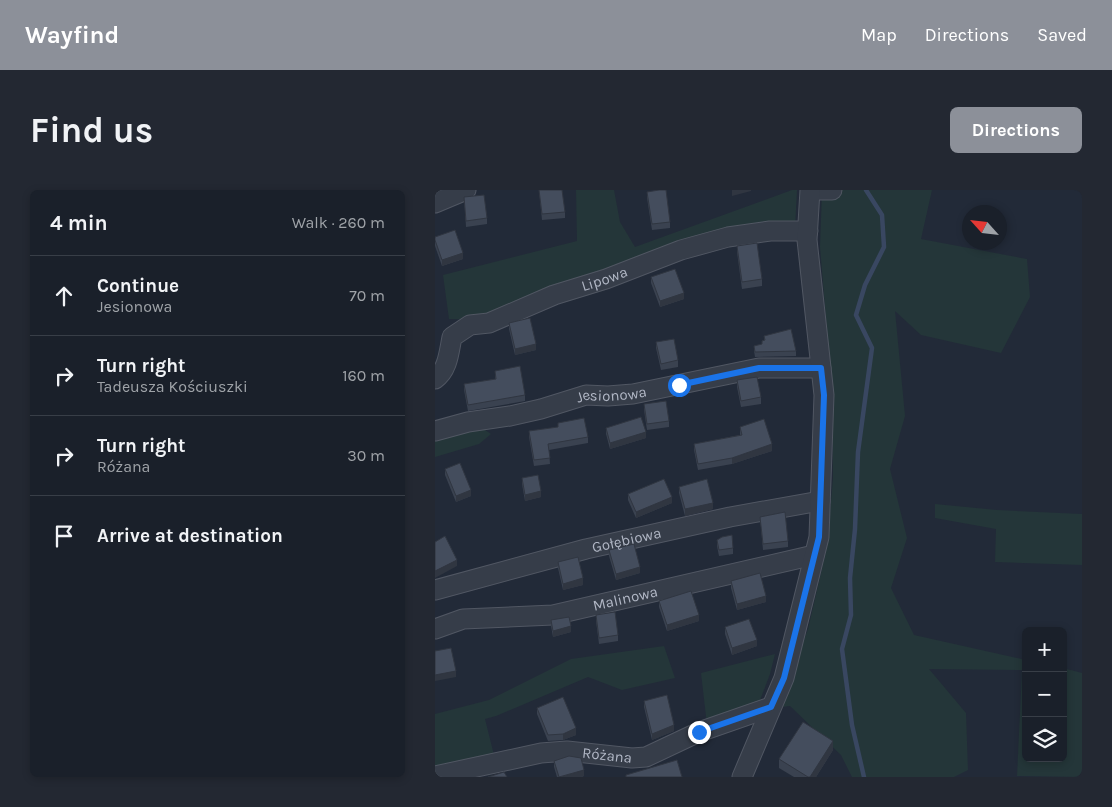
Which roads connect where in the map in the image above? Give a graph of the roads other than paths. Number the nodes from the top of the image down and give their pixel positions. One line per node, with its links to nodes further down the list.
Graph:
1 (465, 190): 4 (street)
2 (811, 190): 3 (street); 5 (street)
3 (832, 190)
4 (435, 203)
5 (807, 231): 6 (street); 7 (street, Lipowa)
6 (821, 368): 8 (street, Jesionowa); 9 (street)
7 (435, 379)
8 (435, 431)
9 (820, 502): 10 (street); 11 (street, Gołębiowa)
10 (814, 555): 12 (street, Malinowa); 13 (street)
11 (435, 590)
12 (435, 628)
13 (771, 707): 14 (street, Różana); 15 (street)
14 (435, 776)
15 (742, 777)

